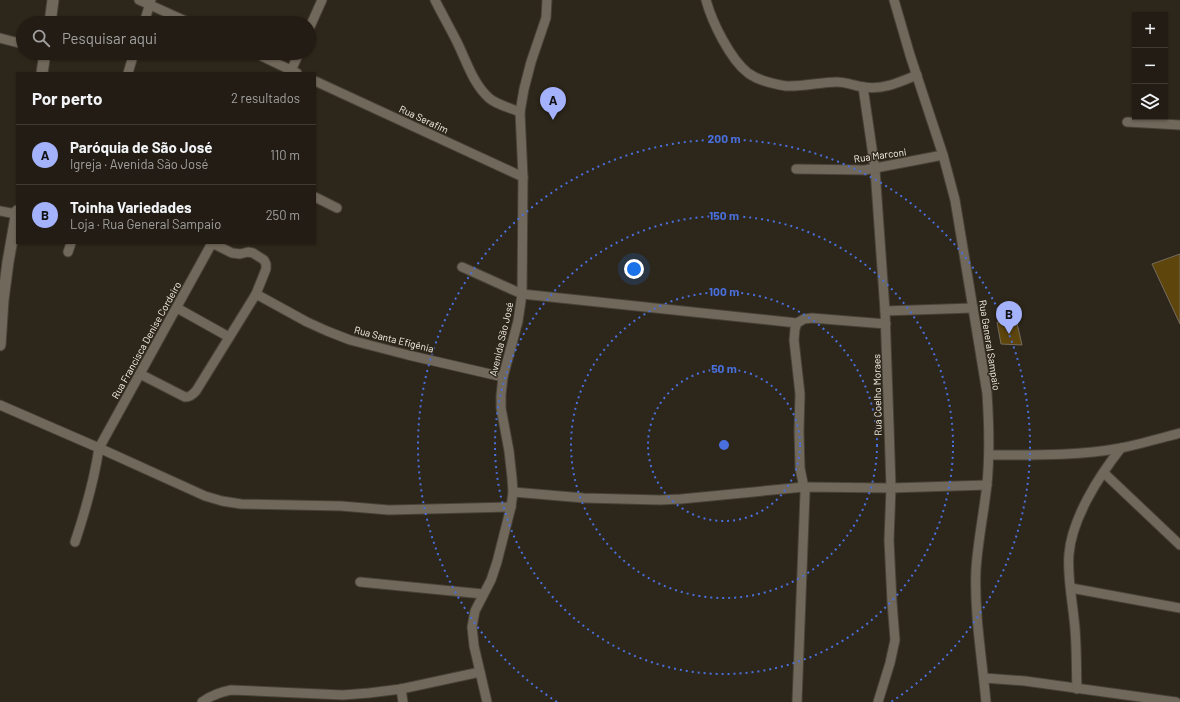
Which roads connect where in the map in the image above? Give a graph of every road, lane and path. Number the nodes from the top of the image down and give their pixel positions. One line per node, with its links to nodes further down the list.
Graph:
1 (53, 0): 9 (street)
2 (139, 0): 8 (street)
3 (322, 0): 12 (street)
4 (435, 0): 25 (street)
5 (547, 0): 25 (street, Avenida São José)
6 (706, 0): 24 (street)
7 (894, 0): 22 (street, Rua General Sampaio)
8 (150, 2): 10 (street); 11 (street)
9 (51, 16)
10 (146, 16)
11 (177, 16)
12 (315, 16)
13 (0, 38): 14 (street)
14 (16, 42)
15 (44, 60): 19 (street)
16 (132, 60): 20 (street)
17 (269, 60): 21 (street)
18 (297, 60): 21 (street)
19 (42, 72)
20 (128, 72)
21 (293, 72)
22 (917, 75): 24 (street); 28 (street, Rua General Sampaio)
23 (316, 82): 31 (street, Rua Serafim)
24 (863, 87): 30 (street, Rua Coelho Moraes)
25 (520, 112): 31 (street, Avenida São José)
26 (1127, 122): 27 (street)
27 (1180, 125)
28 (943, 154): 30 (street, Rua Marconi); 43 (street, Rua General Sampaio)
29 (796, 169): 30 (street, Rua Marconi)
30 (875, 169): 44 (street, Rua Coelho Moraes)
31 (523, 177): 41 (street, Avenida São José)
32 (316, 198): 33 (street)
33 (337, 208)
34 (0, 211): 35 (street)
35 (16, 212)
36 (16, 218): 48 (street)
37 (211, 244): 42 (street, Rua Francisca Denise Cordeiro)
38 (214, 244): 40 (street)
39 (462, 267): 41 (street)
40 (256, 294): 47 (street); 50 (street, Rua Santa Efigênia)
41 (522, 294): 45 (street); 50 (street, Avenida São José)
42 (176, 308): 47 (street); 49 (street, Rua Francisca Denise Cordeiro)
43 (973, 308): 44 (street); 55 (street, Rua General Sampaio)
44 (885, 311): 46 (street, Rua Coelho Moraes)
45 (797, 323): 46 (street); 58 (street)
46 (886, 324): 59 (street, Rua Coelho Moraes)
47 (229, 338): 49 (street)
48 (0, 345)
49 (140, 374): 53 (street, Rua Francisca Denise Cordeiro)
50 (503, 377): 60 (street, Avenida São José)
51 (0, 405): 53 (street)
52 (1180, 433): 54 (street)
53 (99, 448): 61 (street); 62 (street)
54 (1121, 448): 55 (street); 56 (street)
55 (989, 455): 57 (street, Rua General Sampaio)
56 (1104, 473): 63 (street); 65 (street)
57 (987, 485): 59 (street); 69 (street, Rua General Sampaio)
58 (804, 487): 59 (street); 60 (street); 75 (street)
59 (891, 488): 76 (street, Rua Coelho Moraes)
60 (513, 492): 61 (street, Avenida São José)
61 (511, 507): 66 (street, Avenida São José)
62 (75, 542)
63 (1180, 545)
64 (360, 582): 66 (street)
65 (1071, 588): 67 (street); 71 (street)
66 (483, 594): 68 (street, Avenida São José)
67 (1180, 608)
68 (480, 672): 70 (street); 74 (street, Avenida São José)
69 (984, 678): 71 (street); 77 (street, Rua General Sampaio)
70 (401, 689): 72 (street); 73 (street)
71 (1077, 689): 78 (street)
72 (202, 702)
73 (402, 702)
74 (487, 702)
75 (797, 702)
76 (878, 702)
77 (986, 702)
78 (1176, 702)

